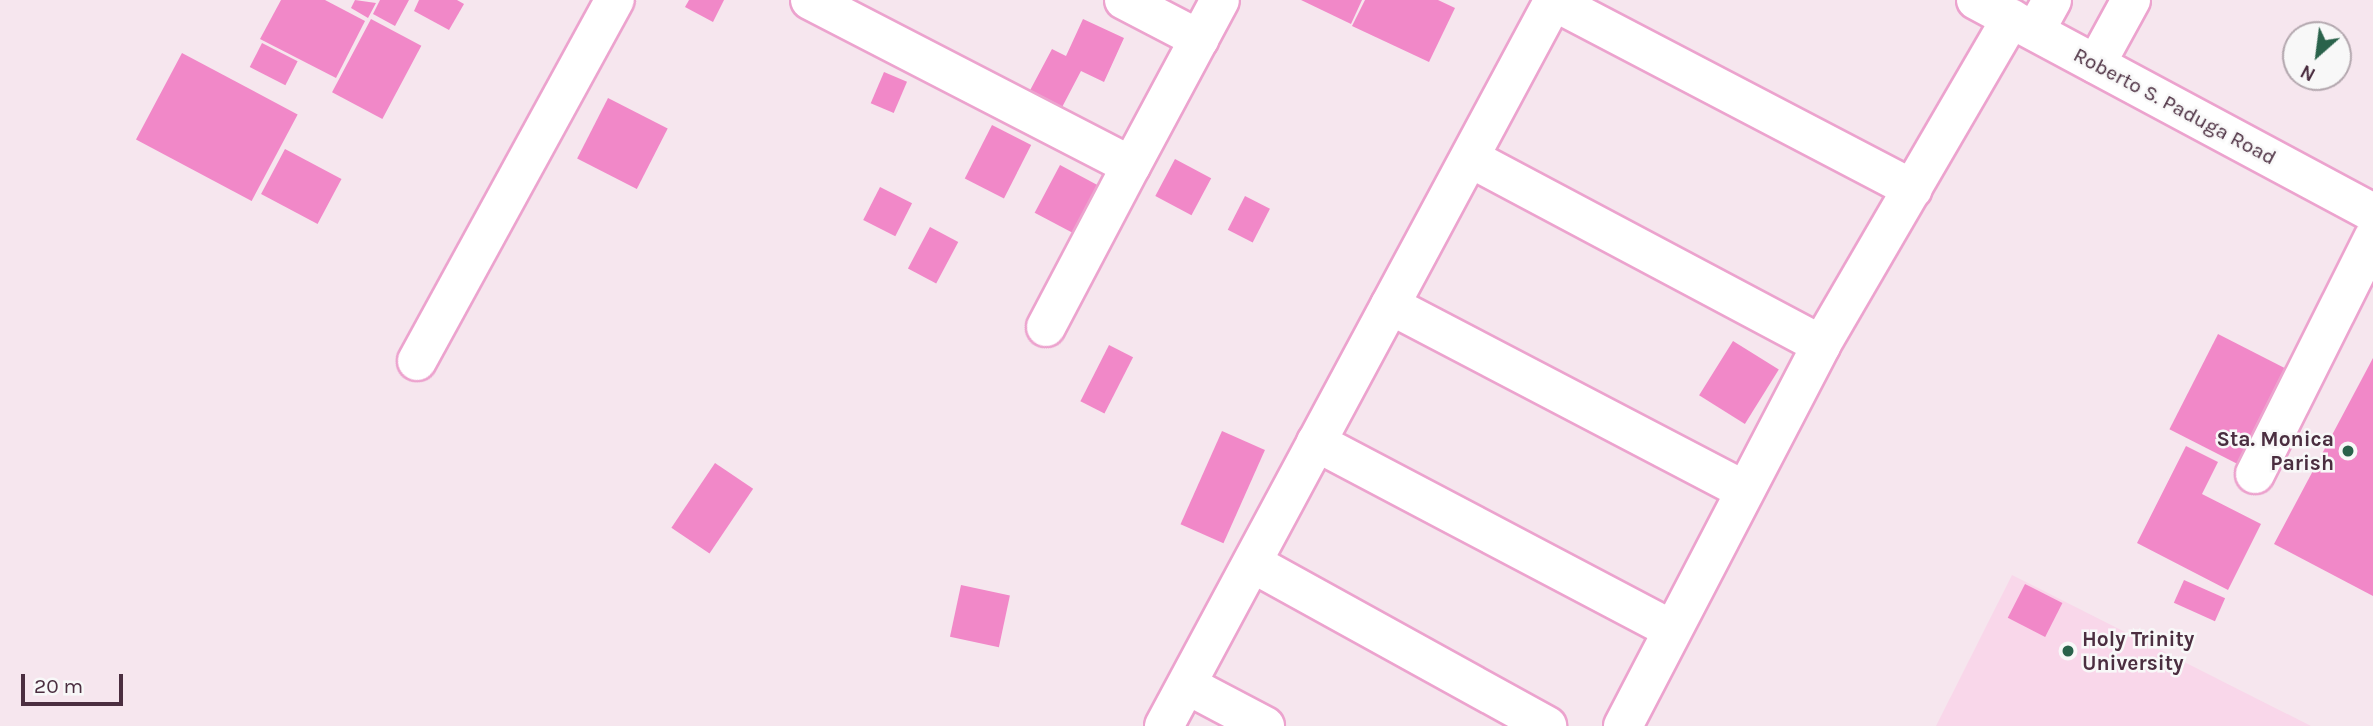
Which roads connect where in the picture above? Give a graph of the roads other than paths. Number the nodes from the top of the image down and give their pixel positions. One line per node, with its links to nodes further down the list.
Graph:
1 (614, 0): 19 (street)
2 (810, 0): 12 (street)
3 (1124, 0): 9 (street)
4 (1220, 0): 9 (street)
5 (1553, 0): 11 (street); 13 (street)
6 (1976, 0): 8 (street, Roberto S. Paduga Road)
7 (2131, 0): 10 (street)
8 (2033, 16): 10 (street, Roberto S. Paduga Road); 13 (street)
9 (1199, 39): 12 (street)
10 (2096, 64): 14 (street, Roberto S. Paduga Road)
11 (1469, 158): 16 (street); 18 (street)
12 (1131, 166): 17 (street)
13 (1913, 188): 18 (street)
14 (2373, 213)
15 (2373, 238): 21 (street)
16 (1390, 305): 20 (street); 22 (street)
17 (1046, 327)
18 (1821, 345): 22 (street)
19 (416, 360)
20 (1316, 442): 23 (street); 24 (street)
21 (2255, 474)
22 (1744, 490): 24 (street)
23 (1254, 564): 25 (street); 28 (street)
24 (1670, 629): 29 (street)
25 (1189, 686): 26 (street); 27 (street)
26 (1164, 726)
27 (1265, 726)
28 (1547, 726)
29 (1623, 726)

